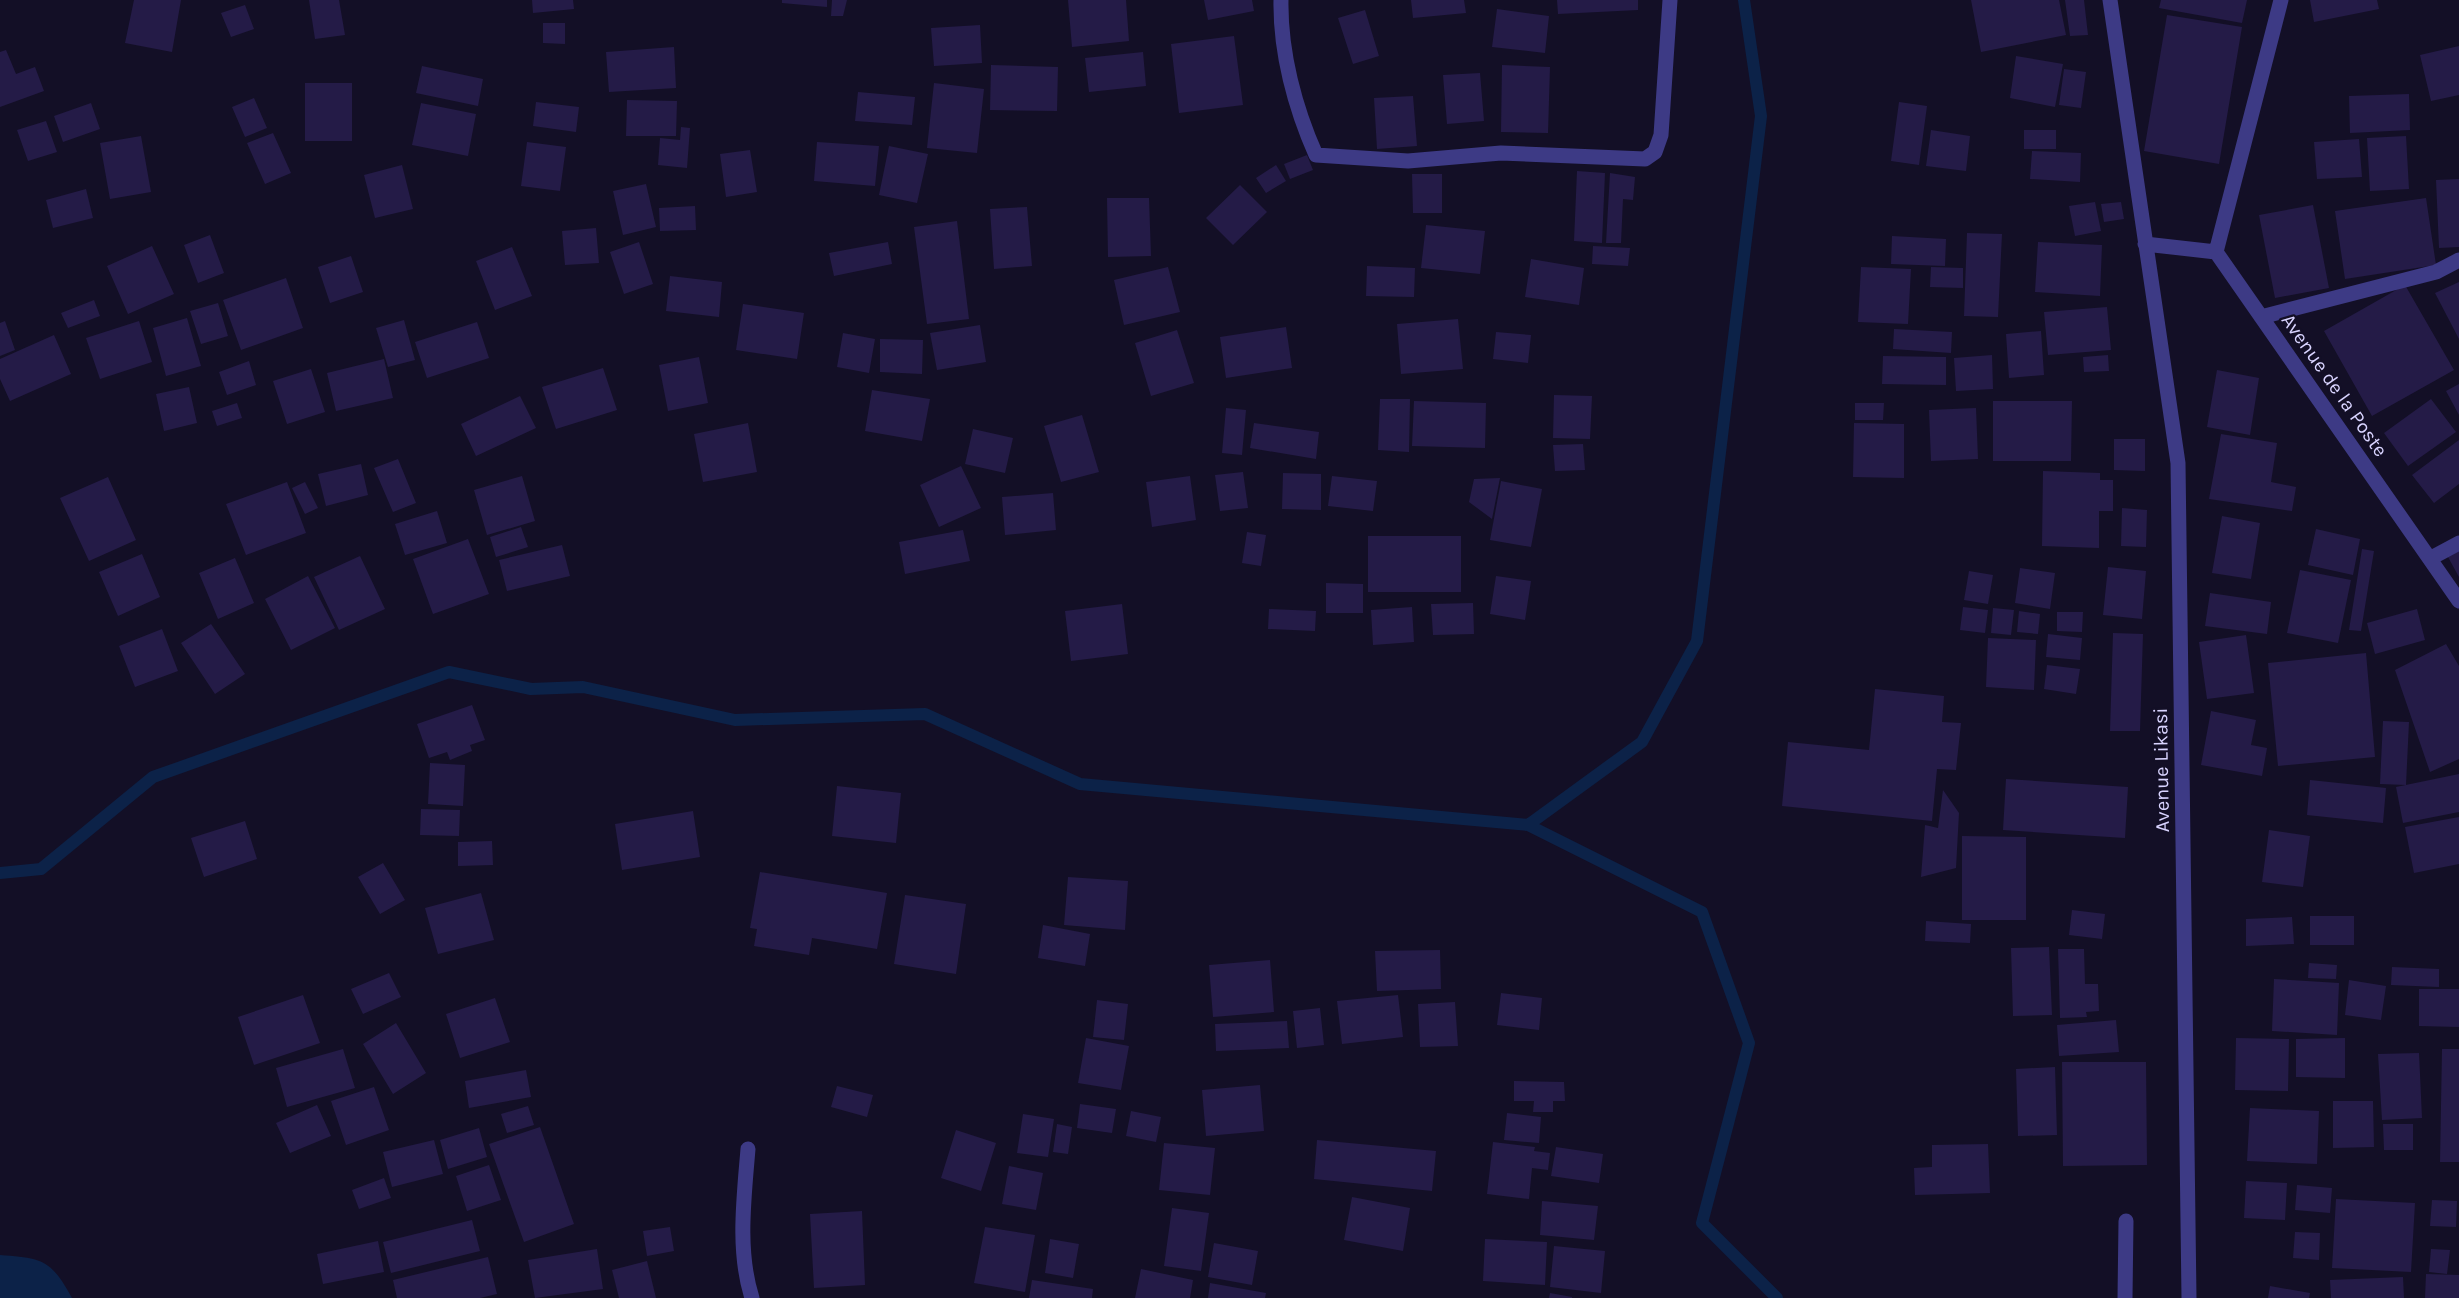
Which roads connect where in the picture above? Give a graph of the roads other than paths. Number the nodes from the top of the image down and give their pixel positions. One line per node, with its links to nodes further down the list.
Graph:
1 (1281, 0): 2 (street)
2 (1670, 0)
3 (2110, 0): 5 (street, Avenue Likasi)
4 (2281, 0): 6 (street)
5 (2145, 243): 6 (street); 16 (street, Avenue Likasi)
6 (2216, 252): 8 (street, Avenue de la Poste)
7 (2459, 260): 8 (street)
8 (2261, 317): 10 (street, Avenue de la Poste)
9 (2459, 543): 10 (street)
10 (2431, 558): 11 (street, Avenue de la Poste)
11 (2459, 601)
12 (748, 1149): 14 (street)
13 (2126, 1221): 15 (street)
14 (752, 1298)
15 (2125, 1298)
16 (2189, 1298)

